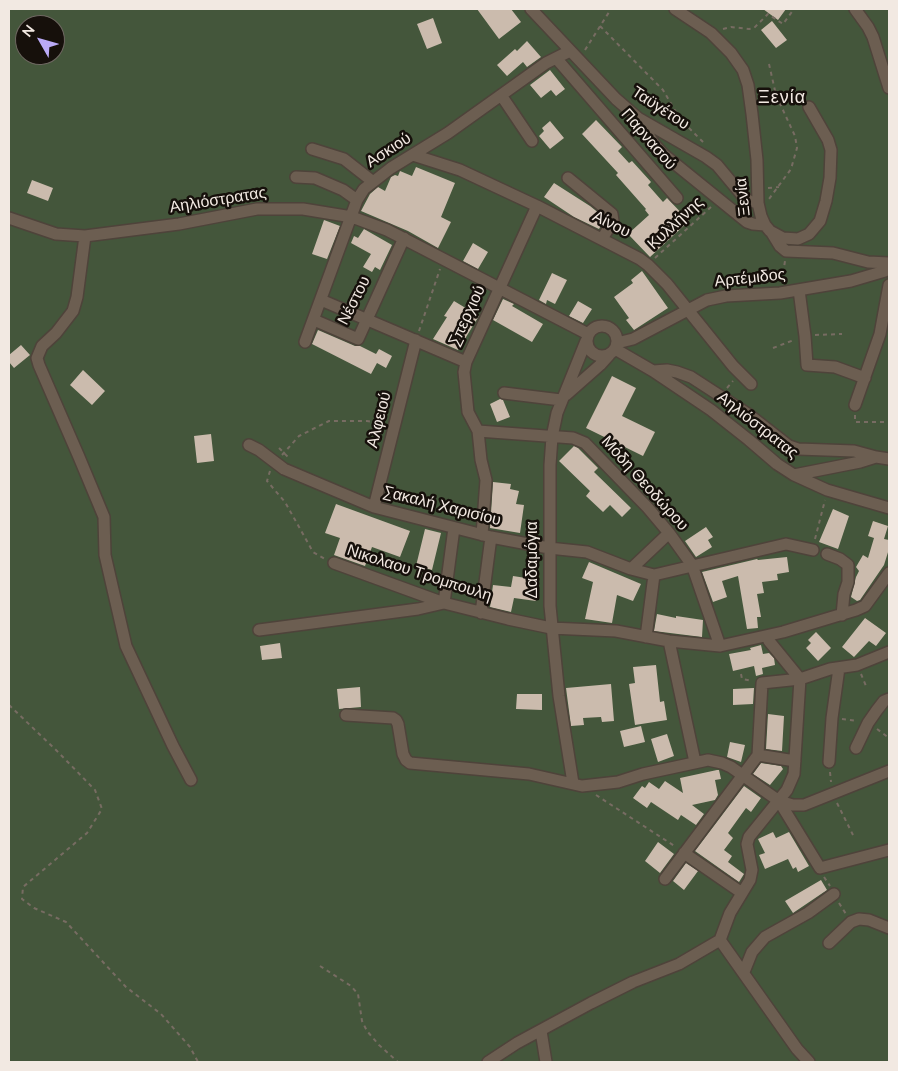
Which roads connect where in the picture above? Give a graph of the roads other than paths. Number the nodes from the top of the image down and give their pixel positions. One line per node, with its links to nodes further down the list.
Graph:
1 (531, 9): 4 (street, Ταϋγέτου)
2 (675, 9): 20 (street, Ξενία)
3 (855, 9): 6 (street)
4 (574, 56): 5 (street, Ασκιού); 8 (street, Ταϋγέτου)
5 (556, 58): 7 (street, Ασκιού); 10 (street, Παρνασού)
6 (889, 88)
7 (501, 95): 12 (street); 14 (street, Ασκιού)
8 (616, 99): 10 (street); 11 (street, Ταϋγέτου)
9 (809, 107): 24 (street, Ξενία)
10 (601, 110): 18 (street, Παρνασού)
11 (638, 118): 20 (street, Ταϋγέτου); 24 (street)
12 (532, 140)
13 (312, 149): 17 (street)
14 (413, 155): 17 (street, Ασκιού); 21 (street, Αίνου)
15 (296, 177): 19 (street)
16 (568, 178): 27 (street)
17 (372, 181): 19 (street, Ασκιού)
18 (677, 198)
19 (357, 200): 22 (street, Ασκιού)
20 (758, 203): 24 (street, Ξενία)
21 (537, 206): 27 (street, Αίνου); 30 (street, Σπερχιού)
22 (352, 217): 25 (street, Αηλιόστρατας); 26 (street, Αηλιόστρατας); 32 (street, Ασκιού)
23 (9, 218): 25 (street, Αηλιόστρατας)
24 (768, 228): 28 (street)
25 (85, 236): 87 (street)
26 (404, 238): 30 (street, Αηλιόστρατας); 34 (street, Νέστου)
27 (602, 239): 33 (street, Αίνου)
28 (889, 263): 31 (street, Αρτέμιδος)
29 (889, 285): 42 (street)
30 (499, 288): 36 (street, Αηλιόστρατας); 40 (street, Σπερχιού)
31 (799, 290): 33 (street, Αρτέμιδος); 42 (street)
32 (321, 300): 34 (street); 35 (street, Ασκιού)
33 (688, 309): 39 (street, Αρτέμιδος); 43 (street, Αίνου)
34 (366, 319): 35 (street, Νέστου); 37 (street)
35 (314, 320): 38 (street, Ασκιού)
36 (587, 338): 39 (street, Αηλιόστρατας); 39 (street, Αηλιόστρατας); 45 (street, Δαδαμόγια)
37 (416, 340): 40 (street); 53 (street, Αλφειού)
38 (306, 342)
39 (614, 349): 41 (street, Αηλιόστρατας); 45 (street, Αρτέμιδος)
40 (466, 362): 47 (street, Σπερχιού)
41 (653, 371): 50 (street); 52 (street, Αηλιόστρατας)
42 (865, 378): 46 (street)
43 (751, 384)
44 (504, 393): 45 (street)
45 (561, 400): 48 (street, Δαδαμόγια)
46 (855, 405)
47 (478, 430): 48 (street, Μόδη Θεοδώρου); 57 (street, Σπερχιού)
48 (552, 437): 56 (street, Μόδη Θεοδώρου); 58 (street, Δαδαμόγια)
49 (249, 445): 53 (street, Σακαλή Χαρισίου)
50 (876, 457): 51 (street); 52 (street)
51 (889, 459)
52 (794, 475): 54 (street, Αηλιόστρατας)
53 (374, 507): 55 (street, Σακαλή Χαρισίου)
54 (889, 508)
55 (454, 528): 57 (street, Σακαλή Χαρισίου); 66 (street)
56 (669, 533): 62 (street, Μόδη Θεοδώρου); 63 (street)
57 (487, 536): 58 (street, Σακαλή Χαρισίου); 67 (street, Σπερχιού)
58 (549, 548): 63 (street, Σακαλή Χαρισίου); 69 (street, Δαδαμόγια)
59 (813, 550): 62 (street, Σακαλή Χαρισίου)
60 (828, 554): 68 (street)
61 (334, 563): 66 (street, Νικολαου Τρομπουλη)
62 (692, 565): 65 (street, Σακαλή Χαρισίου); 74 (street, Μόδη Θεοδώρου)
63 (631, 569): 65 (street, Σακαλή Χαρισίου)
64 (889, 573): 68 (street, Νικολαου Τρομπουλη)
65 (654, 575): 71 (street)
66 (444, 603): 67 (street, Νικολαου Τρομπουλη); 70 (street)
67 (481, 613): 69 (street, Νικολαου Τρομπουλη)
68 (842, 615): 74 (street, Νικολαου Τρομπουλη)
69 (551, 628): 71 (street, Νικολαου Τρομπουλη); 88 (street, Δαδαμόγια)
70 (260, 630)
71 (646, 637): 73 (street, Νικολαου Τρομπουλη)
72 (769, 641): 77 (street)
73 (669, 642): 74 (street, Νικολαου Τρομπουλη); 83 (street)
74 (720, 646)
75 (889, 652): 76 (street)
76 (839, 668): 77 (street); 84 (street)
77 (800, 679): 81 (street); 82 (street)
78 (889, 699): 80 (street)
79 (346, 715): 88 (street)
80 (856, 748)
81 (758, 756): 82 (street); 86 (street)
82 (796, 761): 89 (street)
83 (695, 762): 86 (street); 88 (street)
84 (829, 762)
85 (889, 771): 89 (street)
86 (743, 775): 89 (street); 91 (street)
87 (191, 780)
88 (577, 785)
89 (780, 801): 90 (street); 93 (street)
90 (889, 850)
91 (684, 853): 92 (street); 93 (street)
92 (665, 879)
93 (742, 894): 96 (street)
94 (834, 894): 98 (street)
95 (889, 928): 97 (street)
96 (720, 940): 98 (street); 99 (street)
97 (829, 943)
98 (744, 972): 102 (street)
99 (541, 1031): 100 (street); 101 (street)
100 (488, 1062)
101 (546, 1062)
102 (809, 1062)

